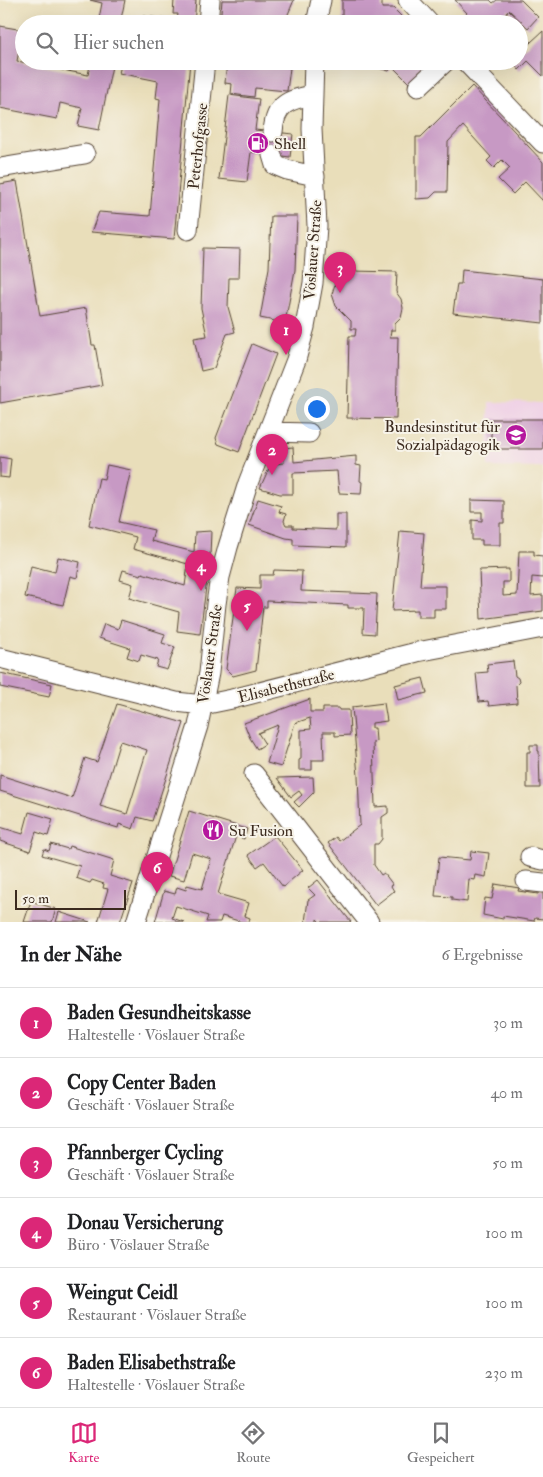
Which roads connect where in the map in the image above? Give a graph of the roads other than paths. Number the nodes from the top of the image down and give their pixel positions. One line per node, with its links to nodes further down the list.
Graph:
1 (210, 0): 4 (street)
2 (321, 0): 5 (street)
3 (408, 0): 6 (street)
4 (209, 15)
5 (318, 15)
6 (422, 15)
7 (204, 70): 19 (street, Peterhofgasse)
8 (313, 70): 12 (street, Vöslauer Straße)
9 (436, 70): 11 (street)
10 (474, 70): 14 (street)
11 (418, 87)
12 (312, 95): 13 (street); 18 (street, Vöslauer Straße)
13 (273, 132)
14 (543, 143)
15 (84, 154): 17 (street)
16 (272, 155): 18 (street)
17 (0, 168)
18 (315, 176): 20 (street, Vöslauer Straße)
19 (188, 230)
20 (268, 432): 21 (street); 24 (street, Vöslauer Straße)
21 (309, 433)
22 (543, 628): 24 (street, Elisabethstraße)
23 (0, 658): 24 (street, Elisabethstraße)
24 (203, 705): 26 (street, Vöslauer Straße)
25 (254, 774): 27 (street)
26 (136, 922)
27 (369, 922)

